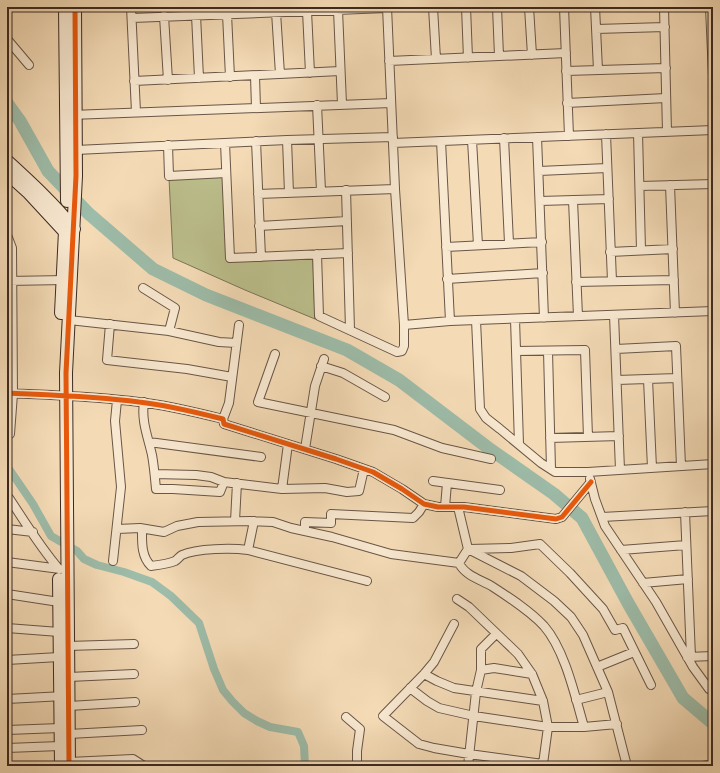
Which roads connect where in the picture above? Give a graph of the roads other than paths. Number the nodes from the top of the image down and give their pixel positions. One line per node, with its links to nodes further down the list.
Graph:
1 (66, 7): 52 (street)
2 (75, 7): 52 (street)
3 (131, 7): 20 (street)
4 (433, 7): 29 (street)
5 (466, 7): 28 (street)
6 (497, 7): 27 (street)
7 (530, 7): 26 (street)
8 (564, 7): 25 (street)
9 (595, 7): 22 (street)
10 (664, 7): 21 (street)
11 (710, 7): 24 (street)
12 (387, 8): 14 (street); 30 (street)
13 (251, 10): 16 (street); 17 (street)
14 (338, 10): 15 (street); 36 (street)
15 (307, 11): 16 (street); 37 (street)
16 (276, 12): 38 (street)
17 (227, 14): 18 (street); 41 (street)
18 (196, 15): 19 (street); 42 (street)
19 (164, 16): 20 (street); 43 (street)
20 (132, 18): 44 (street)
21 (665, 27): 22 (street); 33 (street)
22 (596, 29): 35 (street)
23 (7, 39): 31 (street)
24 (712, 39): 32 (street)
25 (566, 53): 26 (street); 34 (street)
26 (532, 55): 27 (street)
27 (499, 56): 28 (street)
28 (468, 58): 29 (street)
29 (436, 59): 30 (street)
30 (389, 61): 46 (street)
31 (29, 65)
32 (713, 65): 40 (street)
33 (666, 68): 35 (street); 45 (street)
34 (566, 70): 35 (street); 47 (street)
35 (598, 70)
36 (340, 71): 37 (street); 48 (street)
37 (310, 73): 38 (street)
38 (280, 74): 39 (street)
39 (255, 76): 41 (street); 50 (street)
40 (713, 76)
41 (230, 77): 42 (street)
42 (199, 78): 43 (street)
43 (168, 80): 44 (street)
44 (134, 81): 51 (street)
45 (666, 98): 47 (street); 54 (street)
46 (391, 102): 48 (street); 62 (street)
47 (568, 103): 57 (street)
48 (342, 104): 49 (street)
49 (317, 105): 50 (street); 61 (street)
50 (256, 108): 51 (street)
51 (136, 112): 52 (street)
52 (71, 115): 68 (street); 73 (street)
53 (713, 130): 54 (street)
54 (667, 132): 55 (street)
55 (638, 133): 56 (street); 77 (street)
56 (606, 134): 57 (street); 70 (street)
57 (569, 136): 58 (street)
58 (537, 137): 59 (street); 71 (street)
59 (504, 138): 63 (street); 91 (street)
60 (287, 140): 61 (street); 64 (street); 81 (street)
61 (319, 140): 62 (street); 80 (street)
62 (393, 140): 65 (street); 78 (street)
63 (472, 140): 65 (street); 92 (street)
64 (256, 141): 66 (street); 82 (street)
65 (441, 141): 93 (street)
66 (225, 143): 67 (street); 74 (street)
67 (168, 145): 68 (street); 74 (street)
68 (76, 150): 73 (street)
69 (7, 161): 87 (street)
70 (607, 168): 71 (street); 83 (street)
71 (539, 171): 85 (street)
72 (7, 173): 87 (street)
73 (71, 173): 87 (street); 87 (street)
74 (226, 173): 100 (street)
75 (713, 184): 76 (street)
76 (670, 185): 77 (street); 95 (street)
77 (640, 186): 96 (street)
78 (395, 188): 79 (street); 120 (street)
79 (346, 190): 80 (street); 86 (street)
80 (321, 191): 81 (street)
81 (289, 193): 82 (street)
82 (258, 194): 88 (street)
83 (608, 199): 84 (street); 97 (street)
84 (572, 200): 85 (street); 107 (street)
85 (540, 201): 90 (street)
86 (347, 221): 88 (street); 98 (street)
87 (70, 224): 103 (street)
88 (259, 226): 100 (street)
89 (7, 235): 94 (street)
90 (542, 242): 91 (street); 101 (street)
91 (509, 243): 92 (street)
92 (478, 245): 93 (street)
93 (446, 247): 102 (street)
94 (9, 248): 105 (street)
95 (673, 249): 96 (street); 104 (street)
96 (642, 250): 97 (street)
97 (610, 252): 106 (street)
98 (348, 253): 99 (street); 121 (street)
99 (317, 254): 100 (street); 121 (street)
100 (261, 257)
101 (543, 273): 102 (street); 113 (street)
102 (448, 279): 117 (street)
103 (67, 280): 105 (street); 115 (street); 133 (street)
104 (674, 280): 106 (street); 110 (street)
105 (9, 281): 132 (street)
106 (612, 281): 107 (street)
107 (576, 282): 112 (street)
108 (143, 288): 122 (street)
109 (713, 311): 110 (street)
110 (675, 313): 111 (street)
111 (614, 315): 112 (street); 124 (street)
112 (578, 316): 113 (street)
113 (544, 318): 114 (street)
114 (514, 319): 116 (street); 126 (street)
115 (69, 320): 118 (street); 133 (street)
116 (476, 320): 117 (street); 145 (street)
117 (450, 321): 120 (street)
118 (110, 324): 122 (street); 128 (street)
119 (239, 325): 123 (street)
120 (404, 325): 121 (street)
121 (350, 329)
122 (169, 331): 123 (street)
123 (236, 343): 128 (street)
124 (616, 349): 130 (street); 131 (street)
125 (548, 351): 126 (street); 140 (street); 142 (street)
126 (516, 352): 145 (street)
127 (275, 354): 137 (street)
128 (232, 377): 138 (street)
129 (648, 378): 130 (street); 131 (street); 151 (street)
130 (677, 378): 150 (street)
131 (617, 380): 141 (street)
132 (10, 394): 133 (street); 139 (street)
133 (63, 395): 135 (street); 185 (street); 185 (street)
134 (385, 397): 137 (street)
135 (117, 400): 136 (street); 174 (street)
136 (144, 402): 138 (street); 143 (street)
137 (311, 412): 146 (street); 148 (street)
138 (223, 419): 144 (street)
139 (10, 434)
140 (588, 436): 141 (street); 142 (street)
141 (619, 436): 154 (street)
142 (550, 438): 153 (street)
143 (149, 442): 147 (street); 156 (street)
144 (288, 444): 146 (street); 162 (street)
145 (519, 444): 153 (street)
146 (305, 449): 152 (street)
147 (261, 457)
148 (491, 459)
149 (713, 464): 150 (street)
150 (681, 466): 151 (street)
151 (652, 468): 154 (street)
152 (364, 469): 162 (street); 165 (street)
153 (551, 469): 155 (street)
154 (620, 470): 155 (street)
155 (588, 472): 159 (street)
156 (155, 474): 158 (street); 158 (street)
157 (433, 481): 161 (street)
158 (224, 482): 160 (street)
159 (591, 482): 167 (street); 170 (street)
160 (238, 483): 162 (street); 171 (street)
161 (447, 483): 163 (street); 166 (street)
162 (282, 489)
163 (500, 490)
164 (7, 498): 177 (street)
165 (424, 504): 166 (street); 176 (street)
166 (445, 507): 167 (street)
167 (458, 507): 179 (street)
168 (713, 511): 169 (street)
169 (684, 512): 170 (street); 178 (street)
170 (602, 517): 181 (street)
171 (235, 521): 172 (street); 175 (street)
172 (254, 521): 176 (street); 180 (street)
173 (7, 529): 177 (street)
174 (117, 529): 175 (street); 182 (street)
175 (142, 529): 180 (street)
176 (305, 531): 184 (street)
177 (33, 532): 185 (street)
178 (686, 545): 181 (street); 186 (street)
179 (468, 549): 184 (street); 198 (street); 203 (street)
180 (248, 550): 187 (street)
181 (621, 550): 188 (street)
182 (113, 561)
183 (7, 562): 185 (street)
184 (459, 563): 216 (street)
185 (64, 568): 191 (street); 197 (street)
186 (688, 579): 188 (street); 201 (street)
187 (367, 581)
188 (643, 583): 201 (street)
189 (7, 594): 191 (street)
190 (457, 599): 195 (street)
191 (59, 602): 194 (street)
192 (454, 624): 206 (street)
193 (7, 628): 194 (street)
194 (59, 632): 200 (street)
195 (496, 634): 204 (street); 207 (street)
196 (134, 644): 197 (street)
197 (68, 646): 208 (street)
198 (634, 652): 203 (street); 209 (street)
199 (713, 656): 201 (street)
200 (59, 657): 202 (street); 215 (street)
201 (689, 657): 211 (street)
202 (7, 660)
203 (597, 667): 213 (street)
204 (481, 670): 207 (street); 212 (street)
205 (134, 674): 208 (street)
206 (424, 674): 210 (street); 212 (street)
207 (532, 674): 217 (street)
208 (68, 676): 215 (street)
209 (651, 684)
210 (410, 688): 219 (street); 229 (street)
211 (713, 691)
212 (476, 692): 217 (street); 219 (street)
213 (608, 692): 216 (street); 221 (street)
214 (7, 699): 215 (street)
215 (66, 700): 218 (street); 226 (street)
216 (576, 700): 223 (street)
217 (543, 701): 222 (street)
218 (135, 702)
219 (474, 716): 222 (street); 229 (street)
220 (346, 717): 233 (street)
221 (617, 724): 223 (street); 235 (street)
222 (548, 727): 223 (street); 229 (street)
223 (584, 727)
224 (7, 730): 226 (street)
225 (142, 730): 226 (street)
226 (64, 731): 227 (street); 231 (street)
227 (60, 746): 228 (street); 231 (street)
228 (7, 748)
229 (469, 754): 234 (street)
230 (713, 762): 236 (lane)
231 (66, 765): 232 (street)
232 (144, 766)
233 (357, 766)
234 (468, 766)
235 (627, 766)
236 (689, 766)

